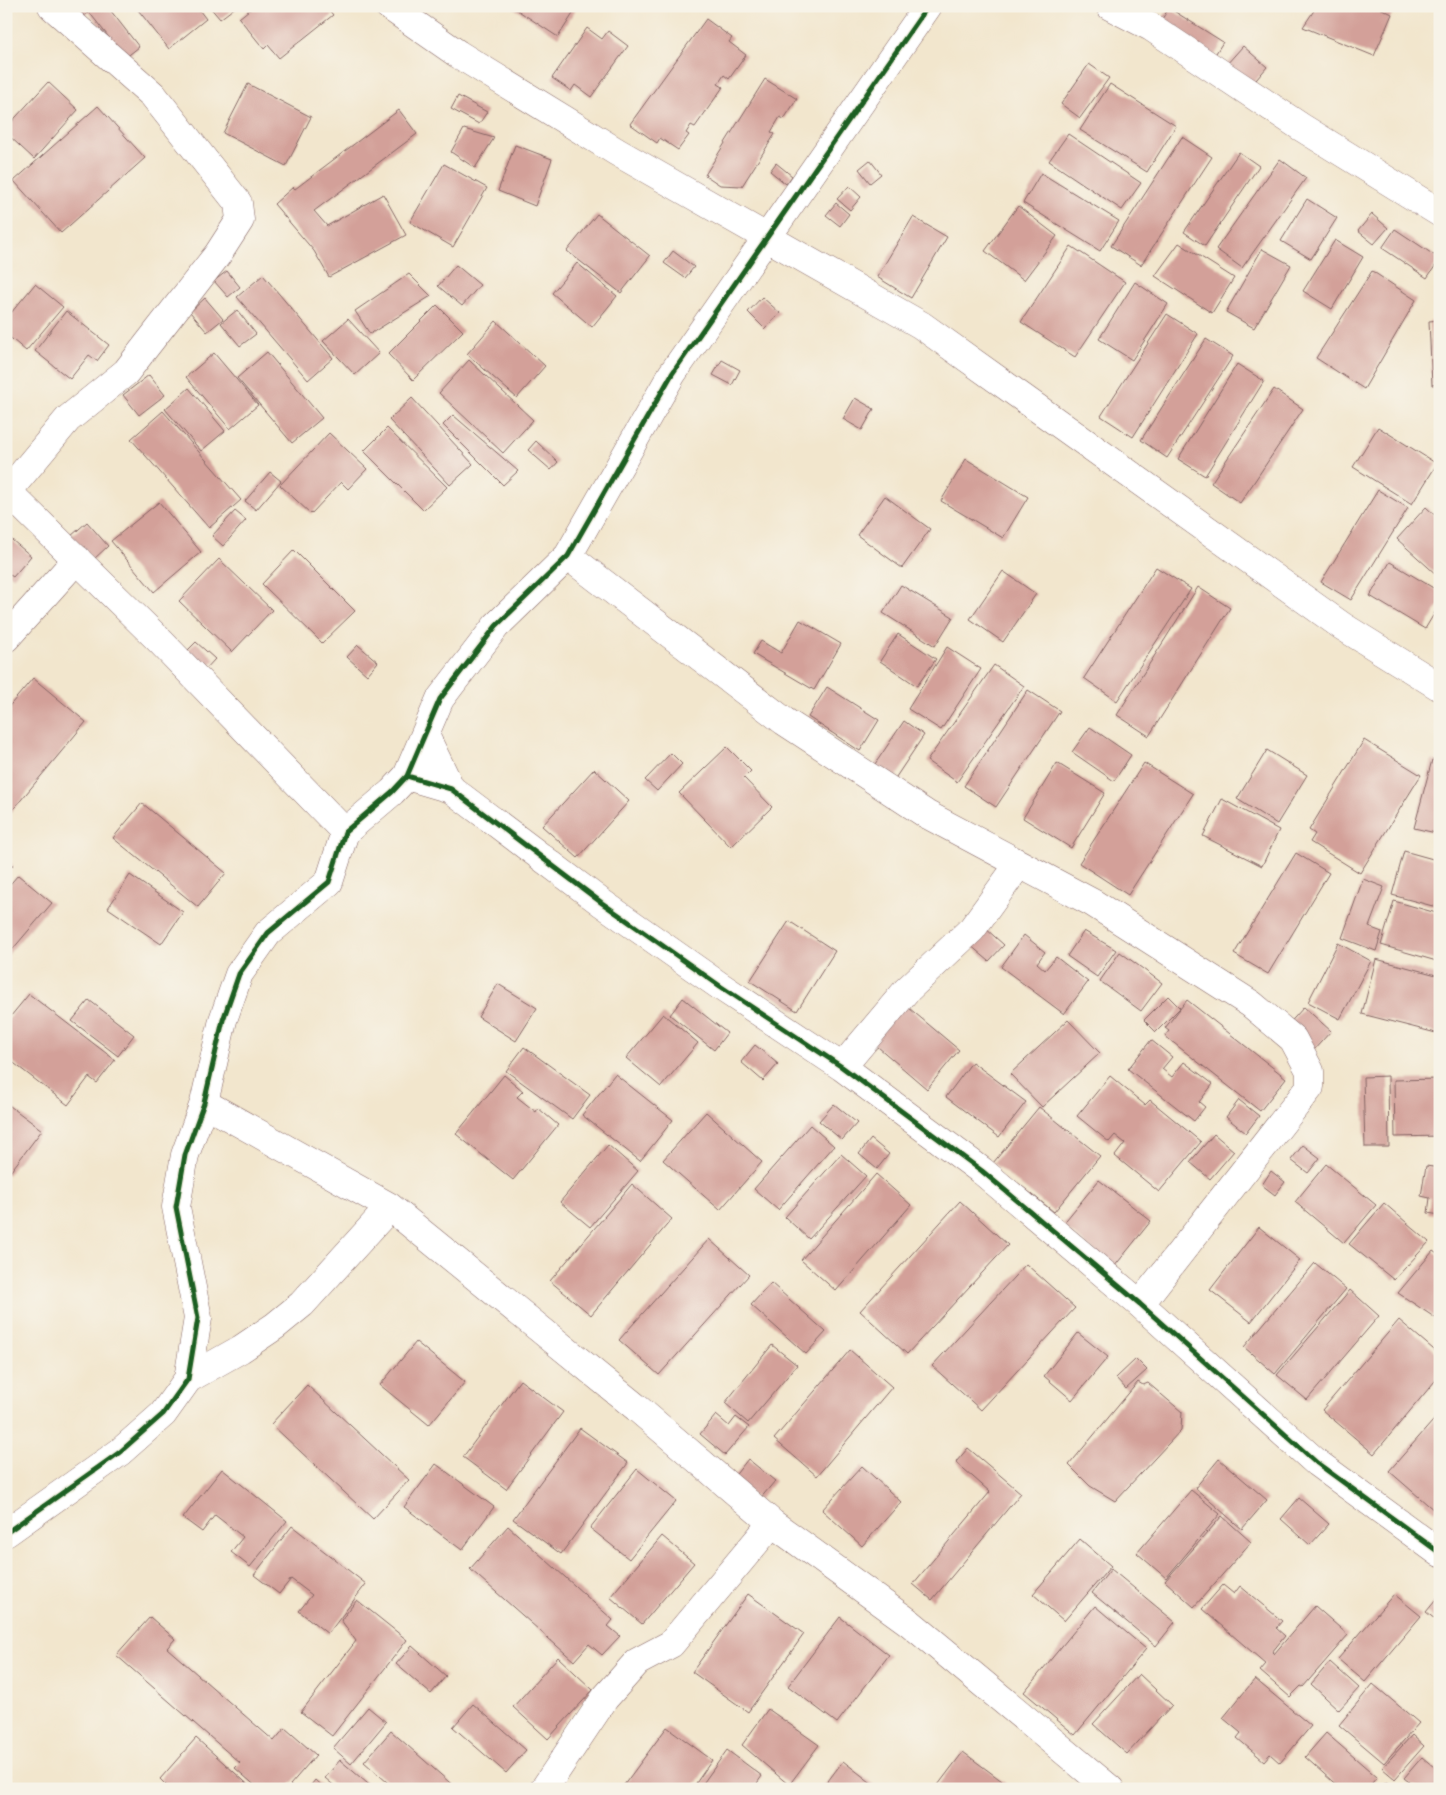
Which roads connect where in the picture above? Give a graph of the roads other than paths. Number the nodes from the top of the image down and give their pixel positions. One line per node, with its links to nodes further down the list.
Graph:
1 (52, 6): 7 (street)
2 (389, 6): 6 (street)
3 (928, 6): 6 (street)
4 (1110, 6): 5 (street)
5 (1440, 213)
6 (768, 238): 8 (street); 11 (street)
7 (7, 491): 9 (street)
8 (568, 556): 12 (street); 16 (street)
9 (77, 560): 10 (street); 15 (street)
10 (6, 638)
11 (1440, 687)
12 (425, 735): 13 (street); 14 (street)
13 (407, 776): 14 (street); 15 (street)
14 (451, 788): 17 (street)
15 (345, 832): 18 (street)
16 (1019, 864): 17 (street); 20 (street)
17 (842, 1067): 20 (street)
18 (204, 1103): 19 (street); 21 (street)
19 (390, 1207): 21 (street); 22 (street)
20 (1140, 1304): 24 (street)
21 (188, 1379): 23 (street)
22 (772, 1523): 25 (street); 26 (street)
23 (6, 1533)
24 (1440, 1553)
25 (544, 1789)
26 (1110, 1789)

